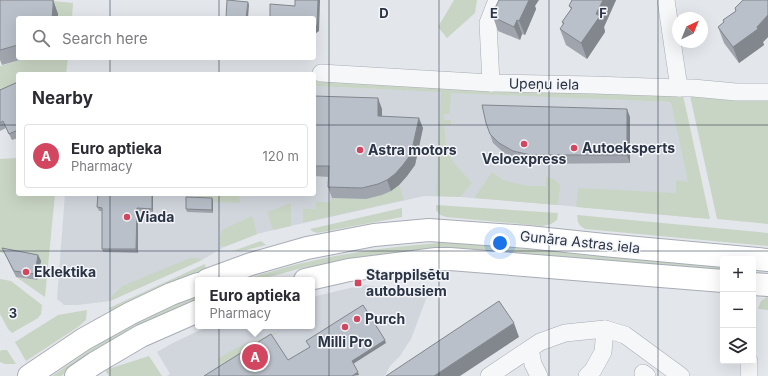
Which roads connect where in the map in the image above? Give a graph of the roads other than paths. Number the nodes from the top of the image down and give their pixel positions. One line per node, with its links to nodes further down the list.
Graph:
1 (497, 0): 4 (street)
2 (666, 0): 5 (street)
3 (321, 73): 4 (street, Upeņu iela)
4 (490, 83): 5 (street, Upeņu iela)
5 (679, 88): 6 (street, Upeņu iela)
6 (768, 92)
7 (723, 256): 8 (main road, Gunāra Astras iela)
8 (215, 277)
9 (315, 278): 10 (main road, Gunāra Astras iela)
10 (720, 281)
11 (756, 284): 13 (main road)
12 (195, 285): 18 (main road)
13 (768, 285)
14 (195, 312): 19 (main road)
15 (605, 329): 16 (street); 22 (street); 23 (street)
16 (530, 349): 20 (street); 21 (street)
17 (749, 364): 24 (street)
18 (30, 376)
19 (76, 376)
20 (489, 376)
21 (539, 376)
22 (587, 376)
23 (681, 376)
24 (749, 376)

